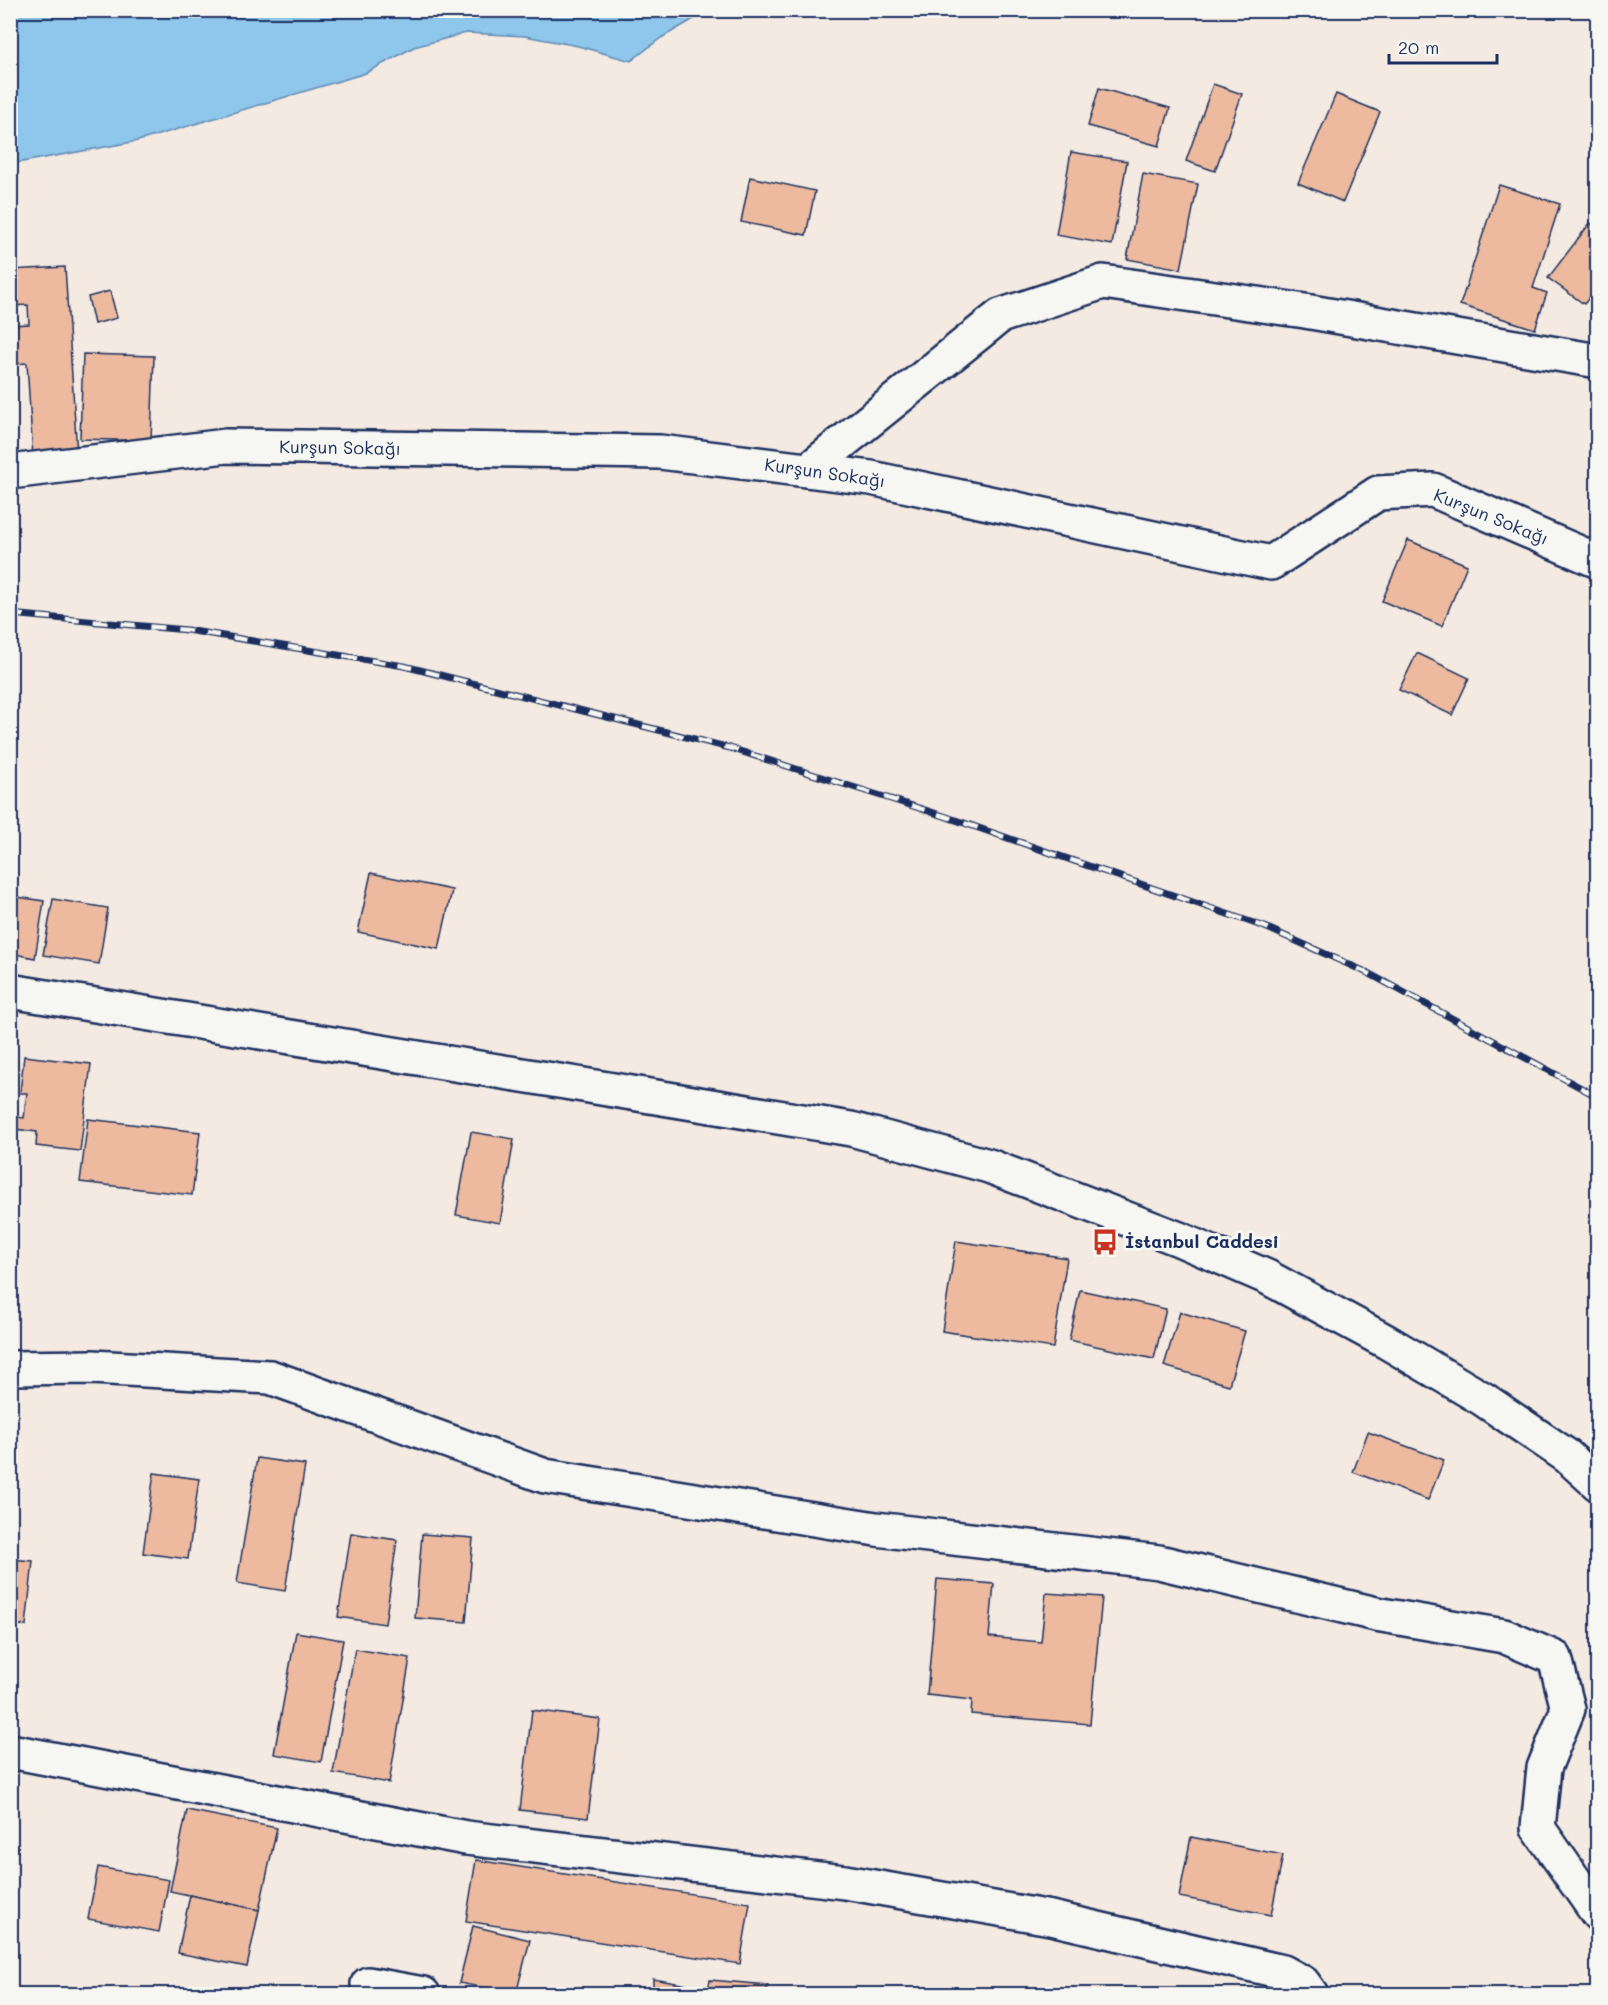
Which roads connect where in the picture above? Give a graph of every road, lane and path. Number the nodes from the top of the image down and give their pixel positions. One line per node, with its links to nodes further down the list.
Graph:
1 (1598, 361): 2 (street)
2 (808, 470): 3 (street, Kurşun Sokağı); 4 (street, Kurşun Sokağı)
3 (10, 472)
4 (1598, 561)
5 (10, 991): 7 (street)
6 (10, 1368): 9 (street)
7 (1598, 1484)
8 (10, 1750): 12 (street)
9 (1598, 1914)
10 (368, 1984): 11 (street)
11 (423, 1995)
12 (1311, 1995)

